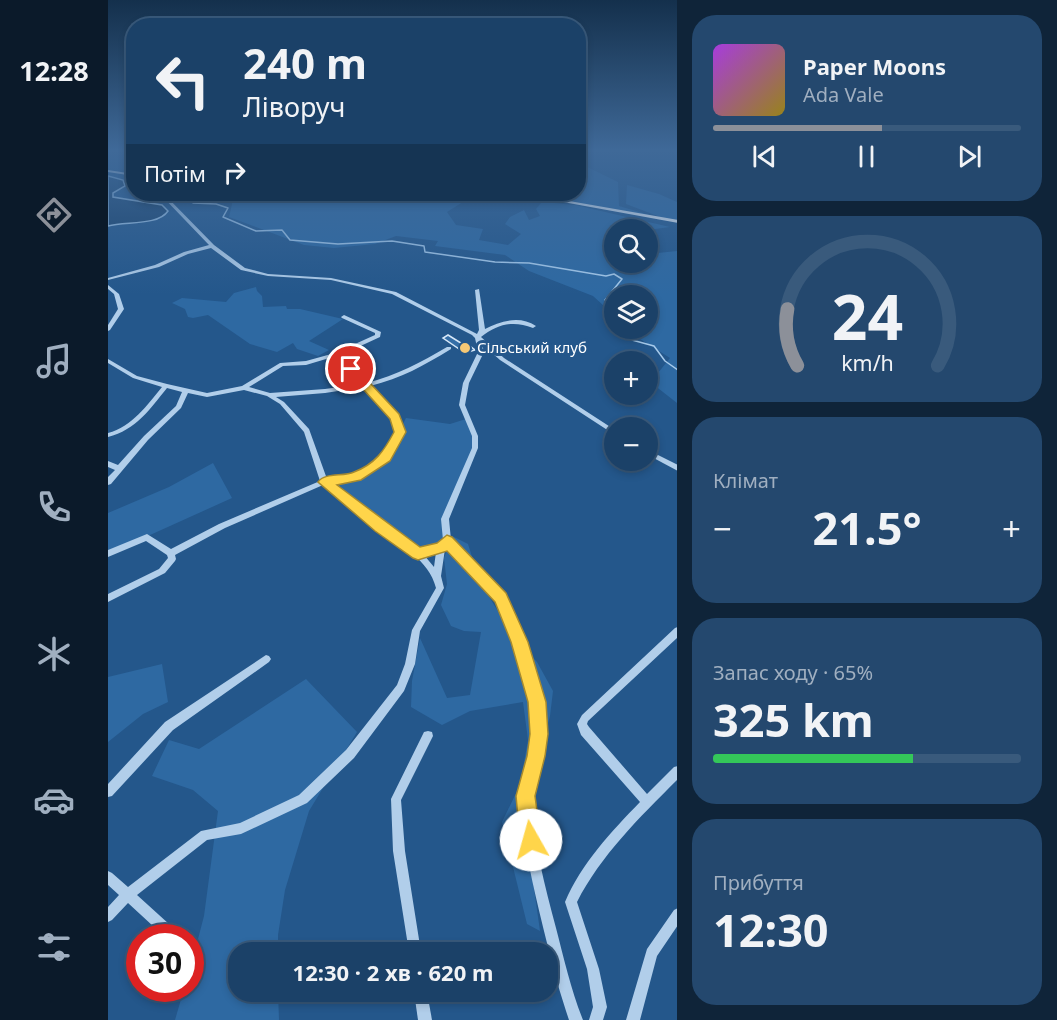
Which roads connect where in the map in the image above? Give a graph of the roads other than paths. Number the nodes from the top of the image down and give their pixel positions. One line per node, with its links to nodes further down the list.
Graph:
1 (169, 201): 4 (street)
2 (558, 201): 3 (main road)
3 (677, 222)
4 (212, 246): 5 (street); 11 (street)
5 (108, 279)
6 (108, 286): 10 (street)
7 (477, 290): 11 (street)
8 (344, 317): 13 (street)
9 (533, 326): 11 (street)
10 (108, 329)
11 (478, 337): 20 (street); 28 (street)
12 (449, 348): 15 (street)
13 (338, 354): 15 (street); 17 (street)
14 (108, 361): 16 (street)
15 (364, 385): 19 (street); 27 (street)
16 (166, 386): 18 (street); 21 (street)
17 (244, 388): 18 (street); 19 (street)
18 (186, 390): 25 (street)
19 (268, 395): 27 (street)
20 (604, 426)
21 (108, 435)
22 (658, 458): 24 (street)
23 (108, 464): 25 (street)
24 (677, 468)
25 (120, 469): 26 (street)
26 (108, 482)
27 (324, 482): 29 (street); 31 (street)
28 (444, 544): 31 (street); 32 (street); 48 (street)
29 (171, 553): 30 (street); 33 (street)
30 (108, 554)
31 (418, 554): 32 (street)
32 (436, 576): 41 (street)
33 (108, 598)
34 (677, 632): 39 (street)
35 (266, 659): 38 (street)
36 (428, 736): 45 (street)
37 (677, 772): 39 (street)
38 (108, 792)
39 (647, 802): 49 (street)
40 (108, 877): 41 (street)
41 (129, 895): 43 (street); 44 (street)
42 (677, 915): 50 (street)
43 (108, 916)
44 (161, 924)
45 (413, 942)
46 (422, 1002): 47 (street)
47 (425, 1020)
48 (576, 1020)
49 (596, 1020)
50 (633, 1020)

